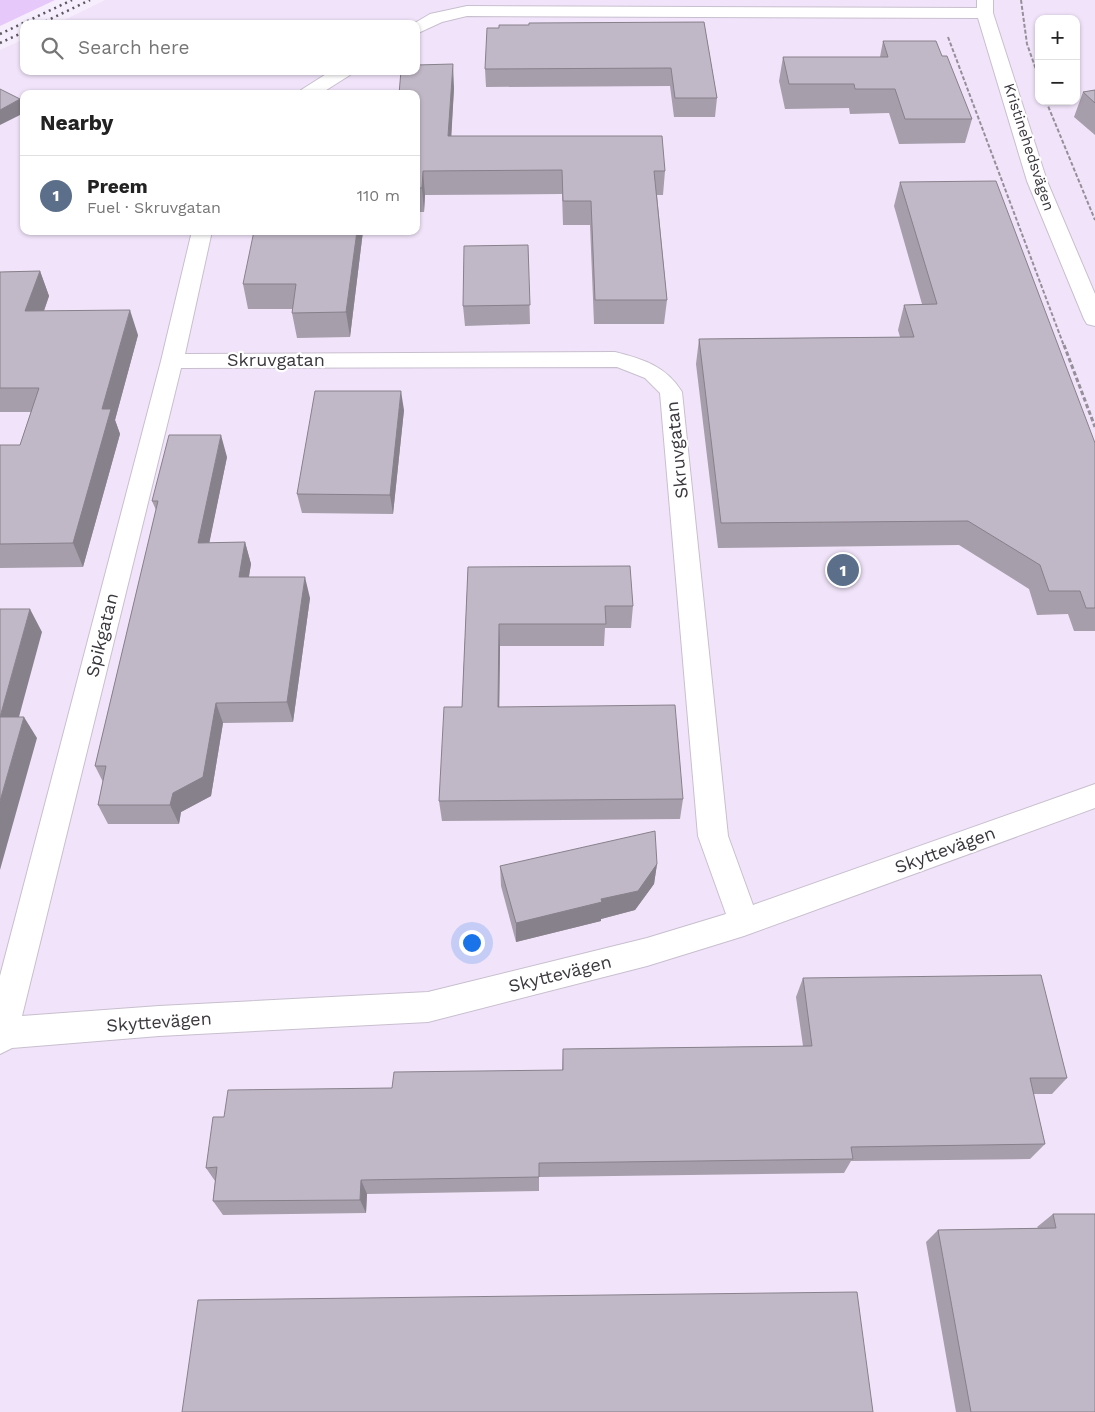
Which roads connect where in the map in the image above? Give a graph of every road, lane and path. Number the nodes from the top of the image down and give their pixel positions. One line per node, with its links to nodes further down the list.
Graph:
1 (1021, 0): 7 (path)
2 (641, 5): 3 (street); 6 (street)
3 (808, 5): 5 (street)
4 (985, 6): 5 (street); 13 (street, Kristinehedsvägen)
5 (949, 12): 15 (path)
6 (420, 27)
7 (1035, 66)
8 (338, 75): 9 (street)
9 (313, 90)
10 (1048, 105): 11 (path)
11 (1095, 220)
12 (201, 235): 14 (street, Spikgatan)
13 (1095, 319)
14 (172, 361): 17 (street, Skruvgatan); 18 (street, Spikgatan)
15 (1095, 427)
16 (1095, 796): 17 (street, Skyttevägen)
17 (744, 922): 18 (street, Skyttevägen)
18 (0, 1035)

